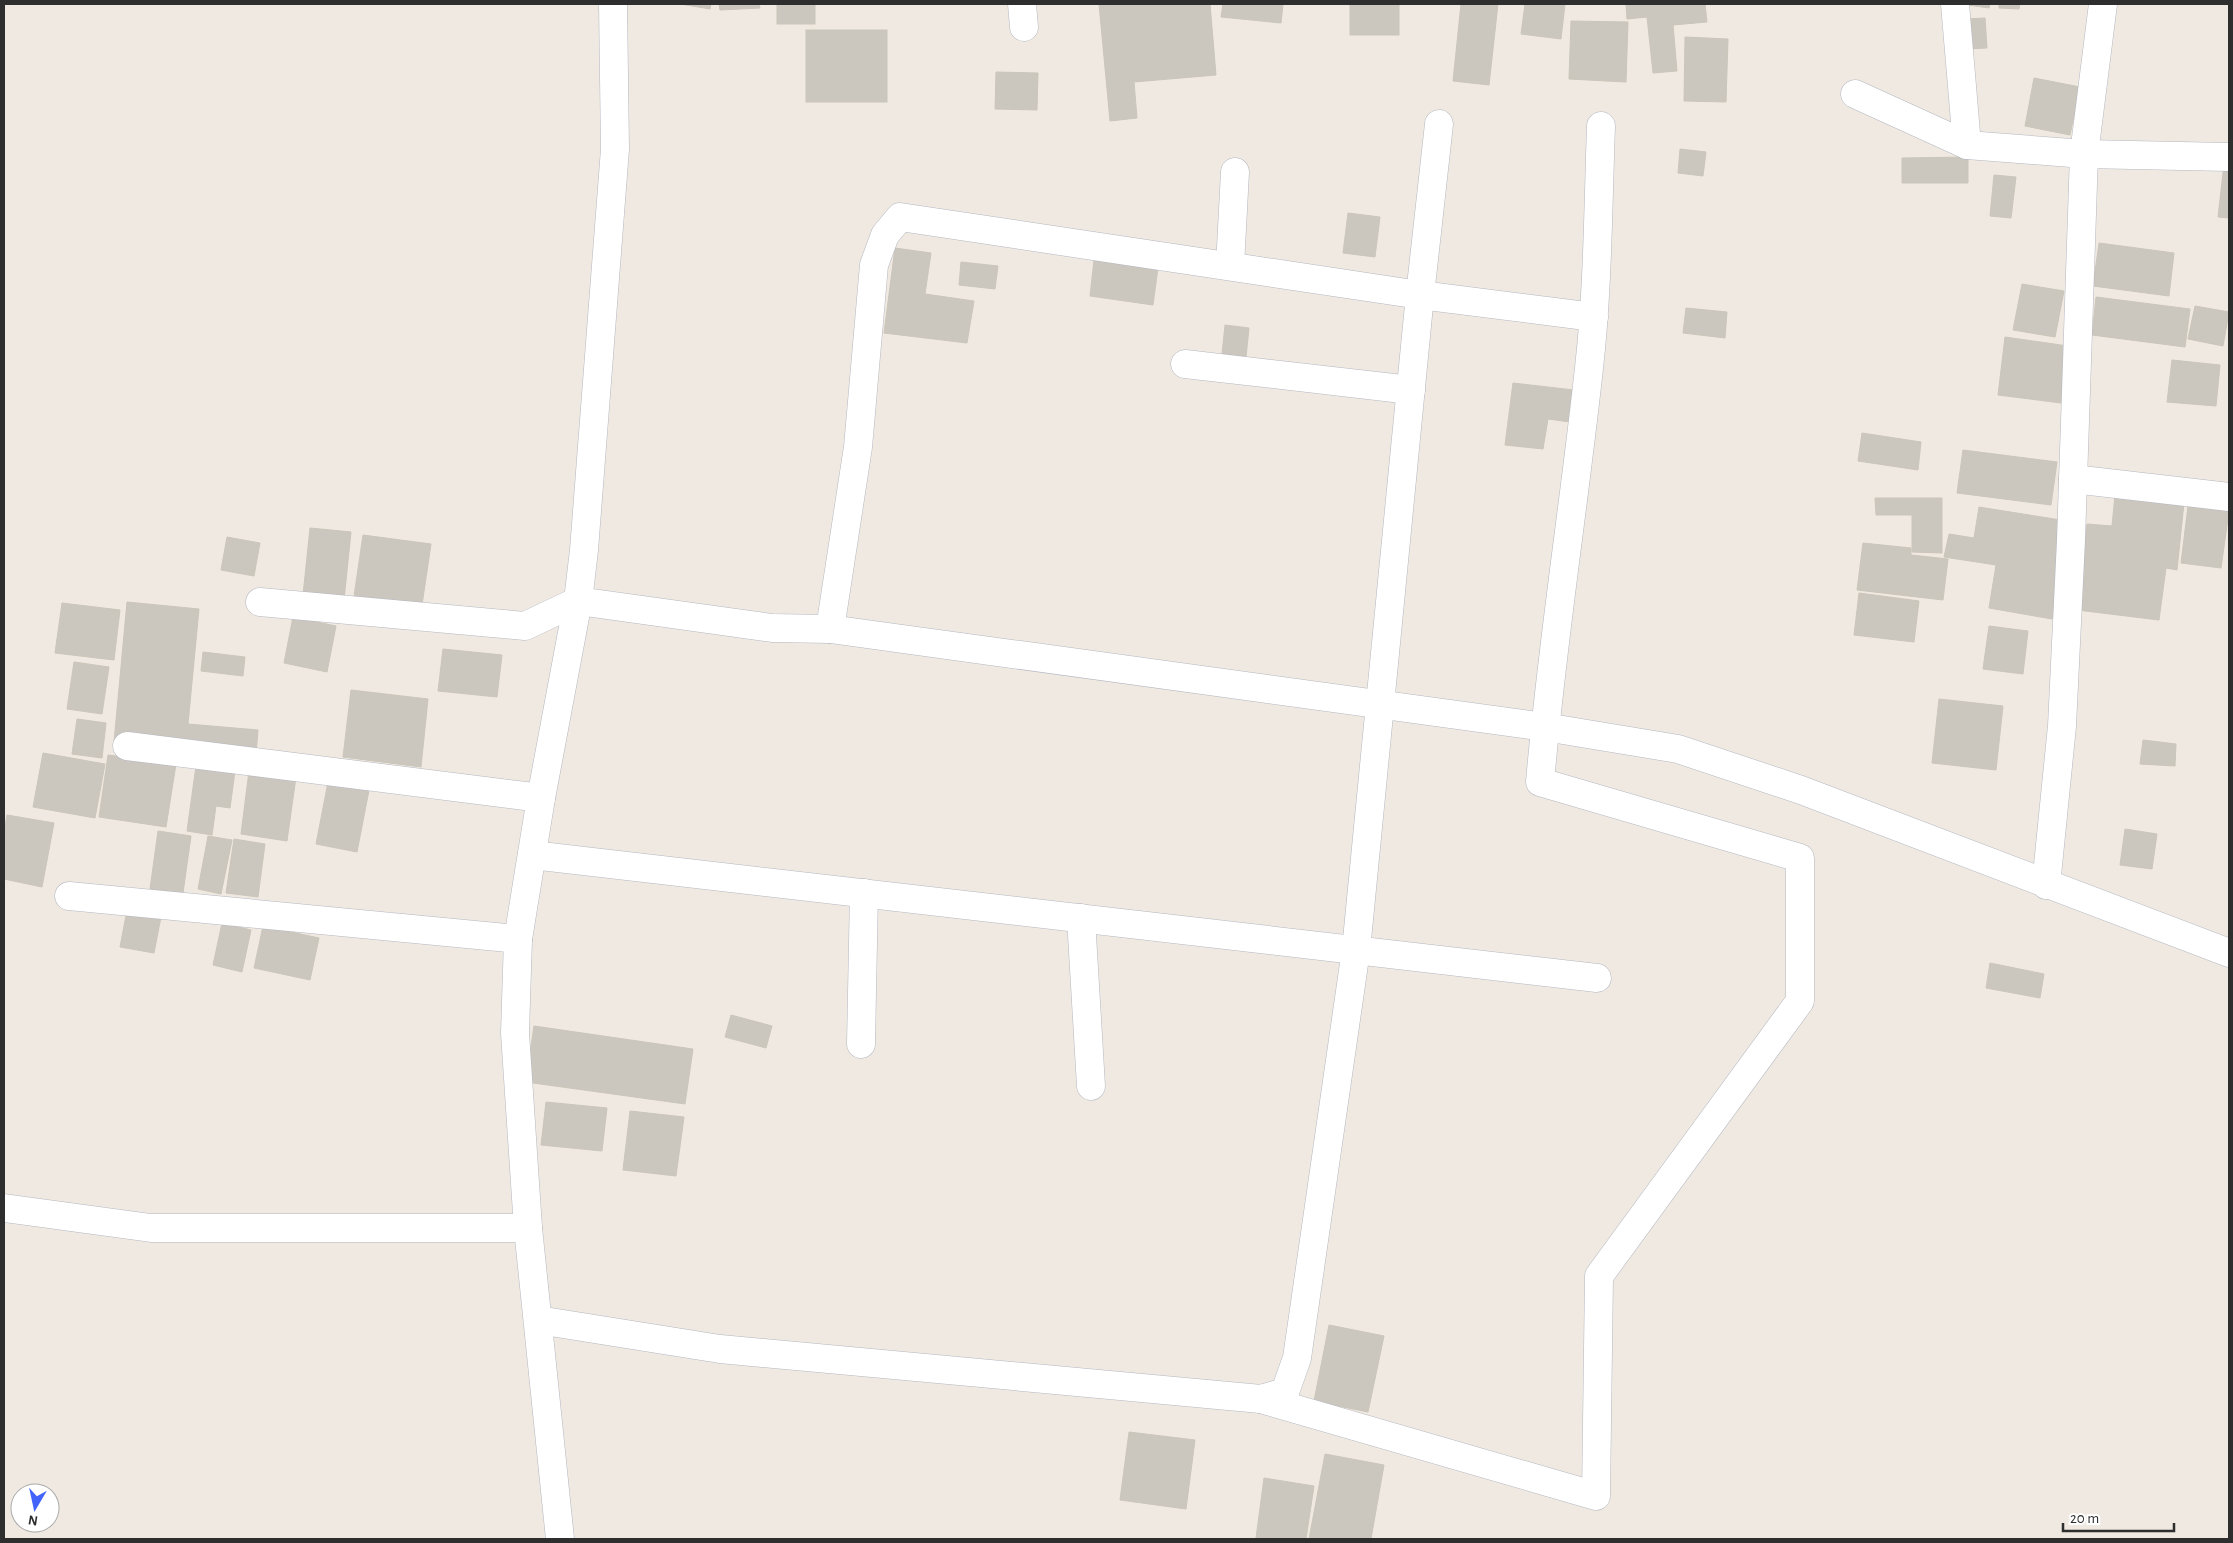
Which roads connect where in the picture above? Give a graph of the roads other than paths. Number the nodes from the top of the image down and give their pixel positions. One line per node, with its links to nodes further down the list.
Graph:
1 (613, 4): 18 (street)
2 (1955, 4): 7 (street)
3 (2103, 4): 8 (street)
4 (1855, 94): 7 (street)
5 (1439, 124): 12 (street)
6 (1601, 126): 13 (street)
7 (1967, 145): 8 (street)
8 (2084, 154): 9 (street); 16 (street)
9 (2229, 157)
10 (1236, 172): 11 (street)
11 (1230, 266): 12 (street); 20 (street)
12 (1420, 294): 13 (street); 15 (street)
13 (1594, 316): 22 (street)
14 (1185, 364): 15 (street)
15 (1410, 390): 21 (street)
16 (2073, 479): 17 (street); 26 (street)
17 (2229, 497)
18 (578, 601): 19 (street); 20 (street); 24 (street)
19 (260, 602)
20 (830, 628): 21 (street)
21 (1380, 705): 22 (street); 31 (street)
22 (1545, 727): 26 (street); 39 (street)
23 (127, 746): 24 (street)
24 (541, 798): 25 (street)
25 (532, 855): 27 (street); 30 (street)
26 (2046, 885): 32 (street)
27 (864, 893): 29 (street); 34 (street)
28 (69, 896): 30 (street)
29 (1081, 918): 31 (street); 35 (street)
30 (518, 939): 37 (street)
31 (1356, 950): 33 (street); 39 (street)
32 (2229, 953)
33 (1597, 978)
34 (861, 1044)
35 (1091, 1086)
36 (4, 1208): 37 (street)
37 (528, 1228): 38 (street)
38 (538, 1320): 39 (street); 40 (street)
39 (1261, 1398)
40 (560, 1539)

